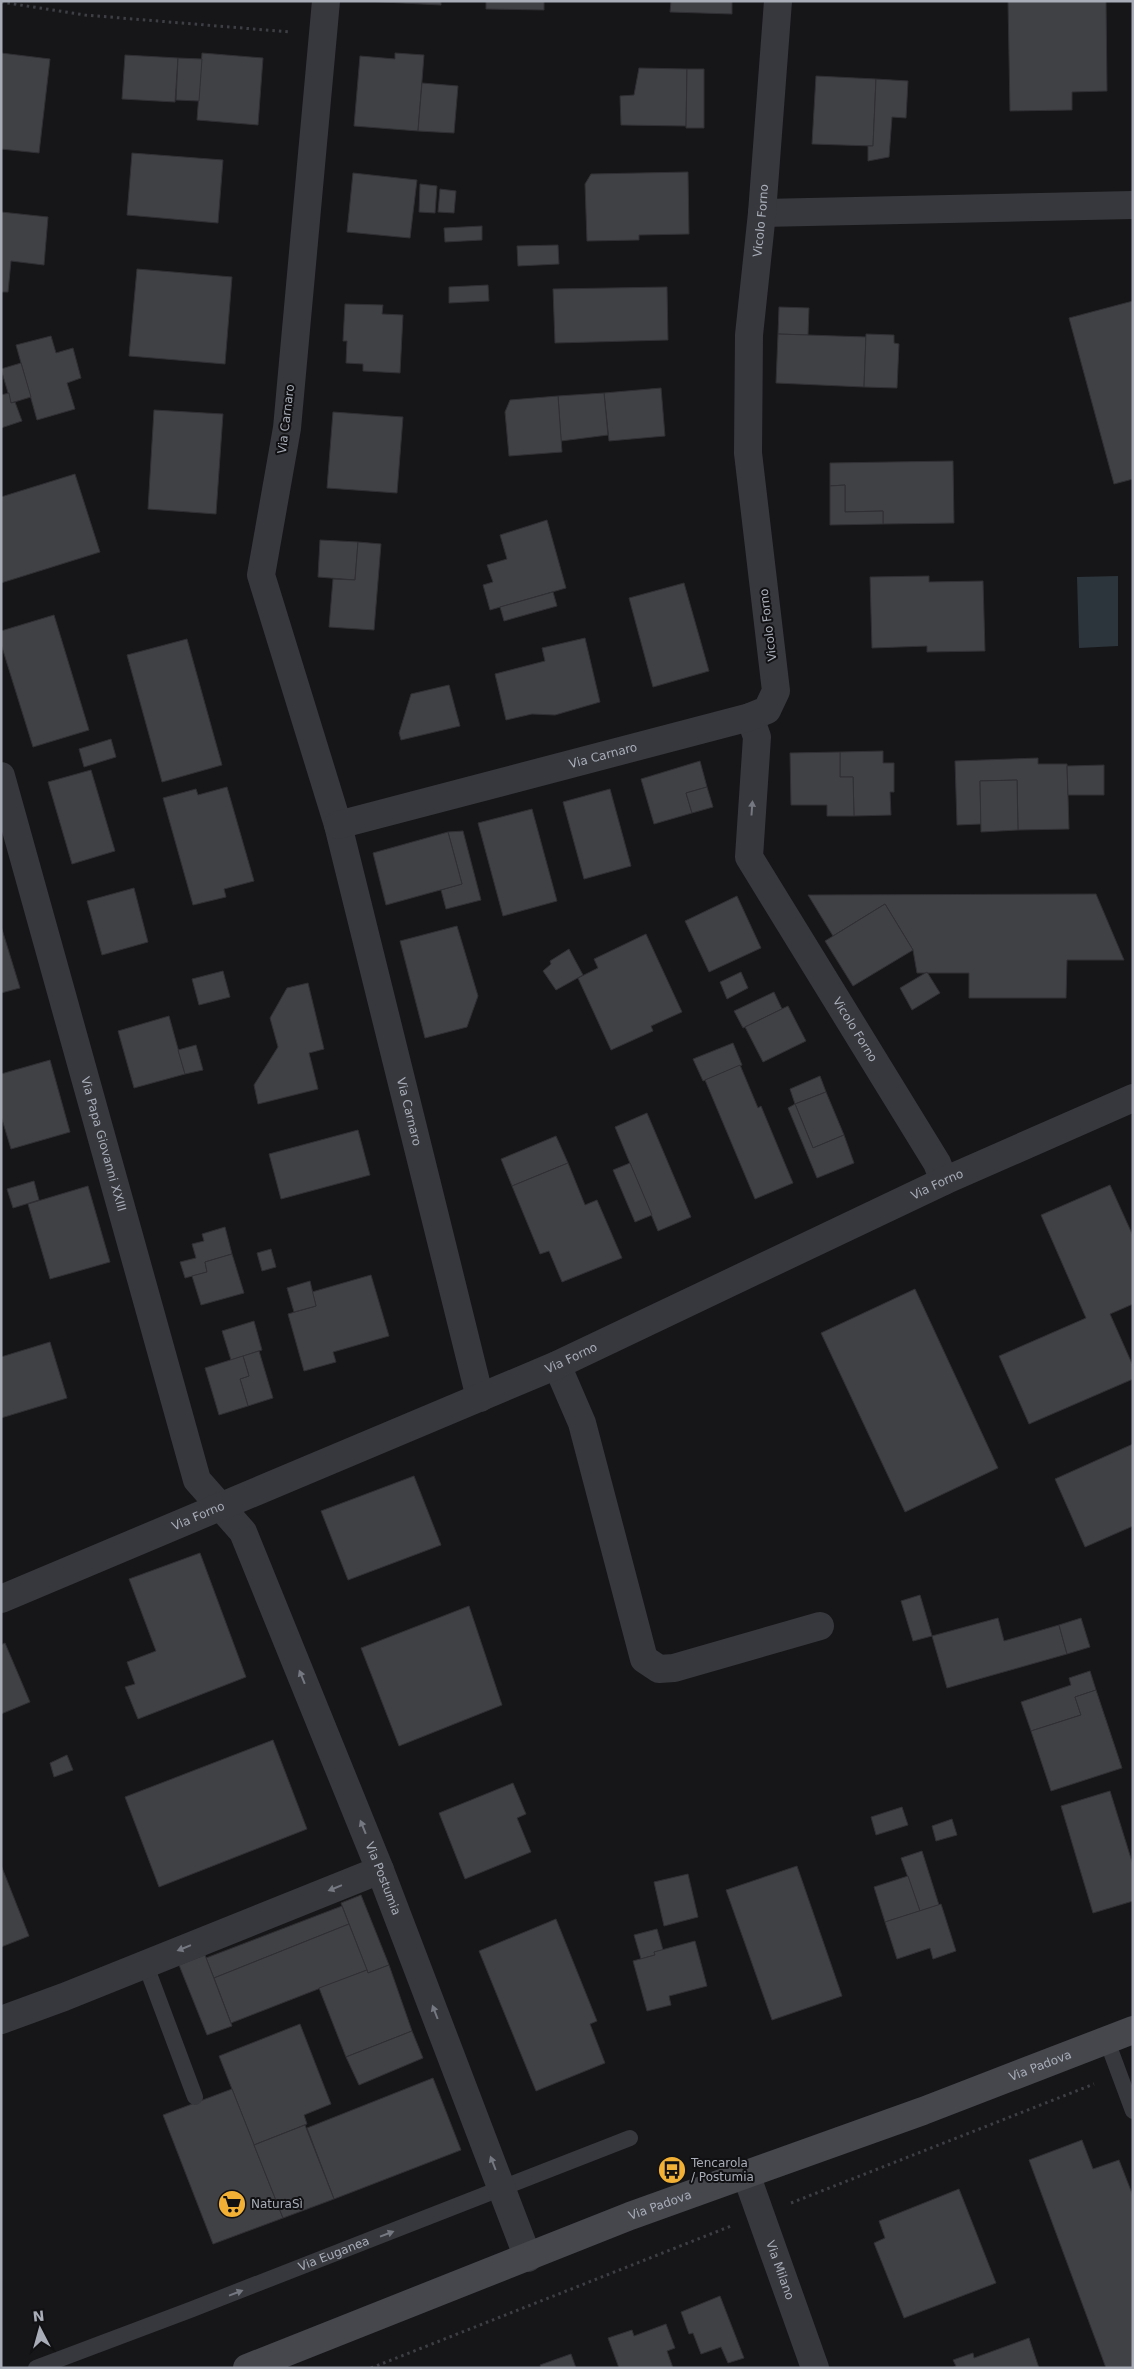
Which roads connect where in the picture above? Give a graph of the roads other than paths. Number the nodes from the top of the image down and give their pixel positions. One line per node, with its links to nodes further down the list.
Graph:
1 (326, 1): 7 (street, Via Carnaro)
2 (778, 1): 4 (street, Vicolo Forno)
3 (1133, 204): 4 (street)
4 (762, 213): 5 (street, Vicolo Forno)
5 (750, 717): 7 (street, Via Carnaro); 9 (street, Vicolo Forno, one-way to 5)
6 (1, 777): 12 (street, Via Papa Giovanni XXIII)
7 (338, 825): 11 (street, Via Carnaro)
8 (1133, 1098): 9 (street, Via Forno)
9 (944, 1181): 10 (street, Via Forno)
10 (557, 1365): 11 (street, Via Forno); 14 (street)
11 (480, 1398): 12 (street, Via Forno)
12 (220, 1507): 13 (street, Via Forno); 15 (street, Via Postumia, one-way to 12)
13 (1, 1599)
14 (820, 1626)
15 (380, 1870): 16 (street, one-way to 16); 24 (street, Via Postumia, one-way to 15)
16 (145, 1964): 17 (street); 20 (lane)
17 (1, 2020)
18 (1133, 2030): 19 (main road, Via Padova)
19 (1107, 2041): 21 (lane); 23 (main road, Via Padova)
20 (195, 2097)
21 (1133, 2111)
22 (630, 2138): 24 (lane, Via Euganea)
23 (746, 2174): 25 (main road, Via Padova); 28 (street, Via Milano)
24 (502, 2189): 25 (street, Via Postumia); 26 (lane, Via Euganea, one-way to 24)
25 (528, 2258): 27 (main road, Via Padova)
26 (36, 2368)
27 (247, 2368)
28 (815, 2368)

